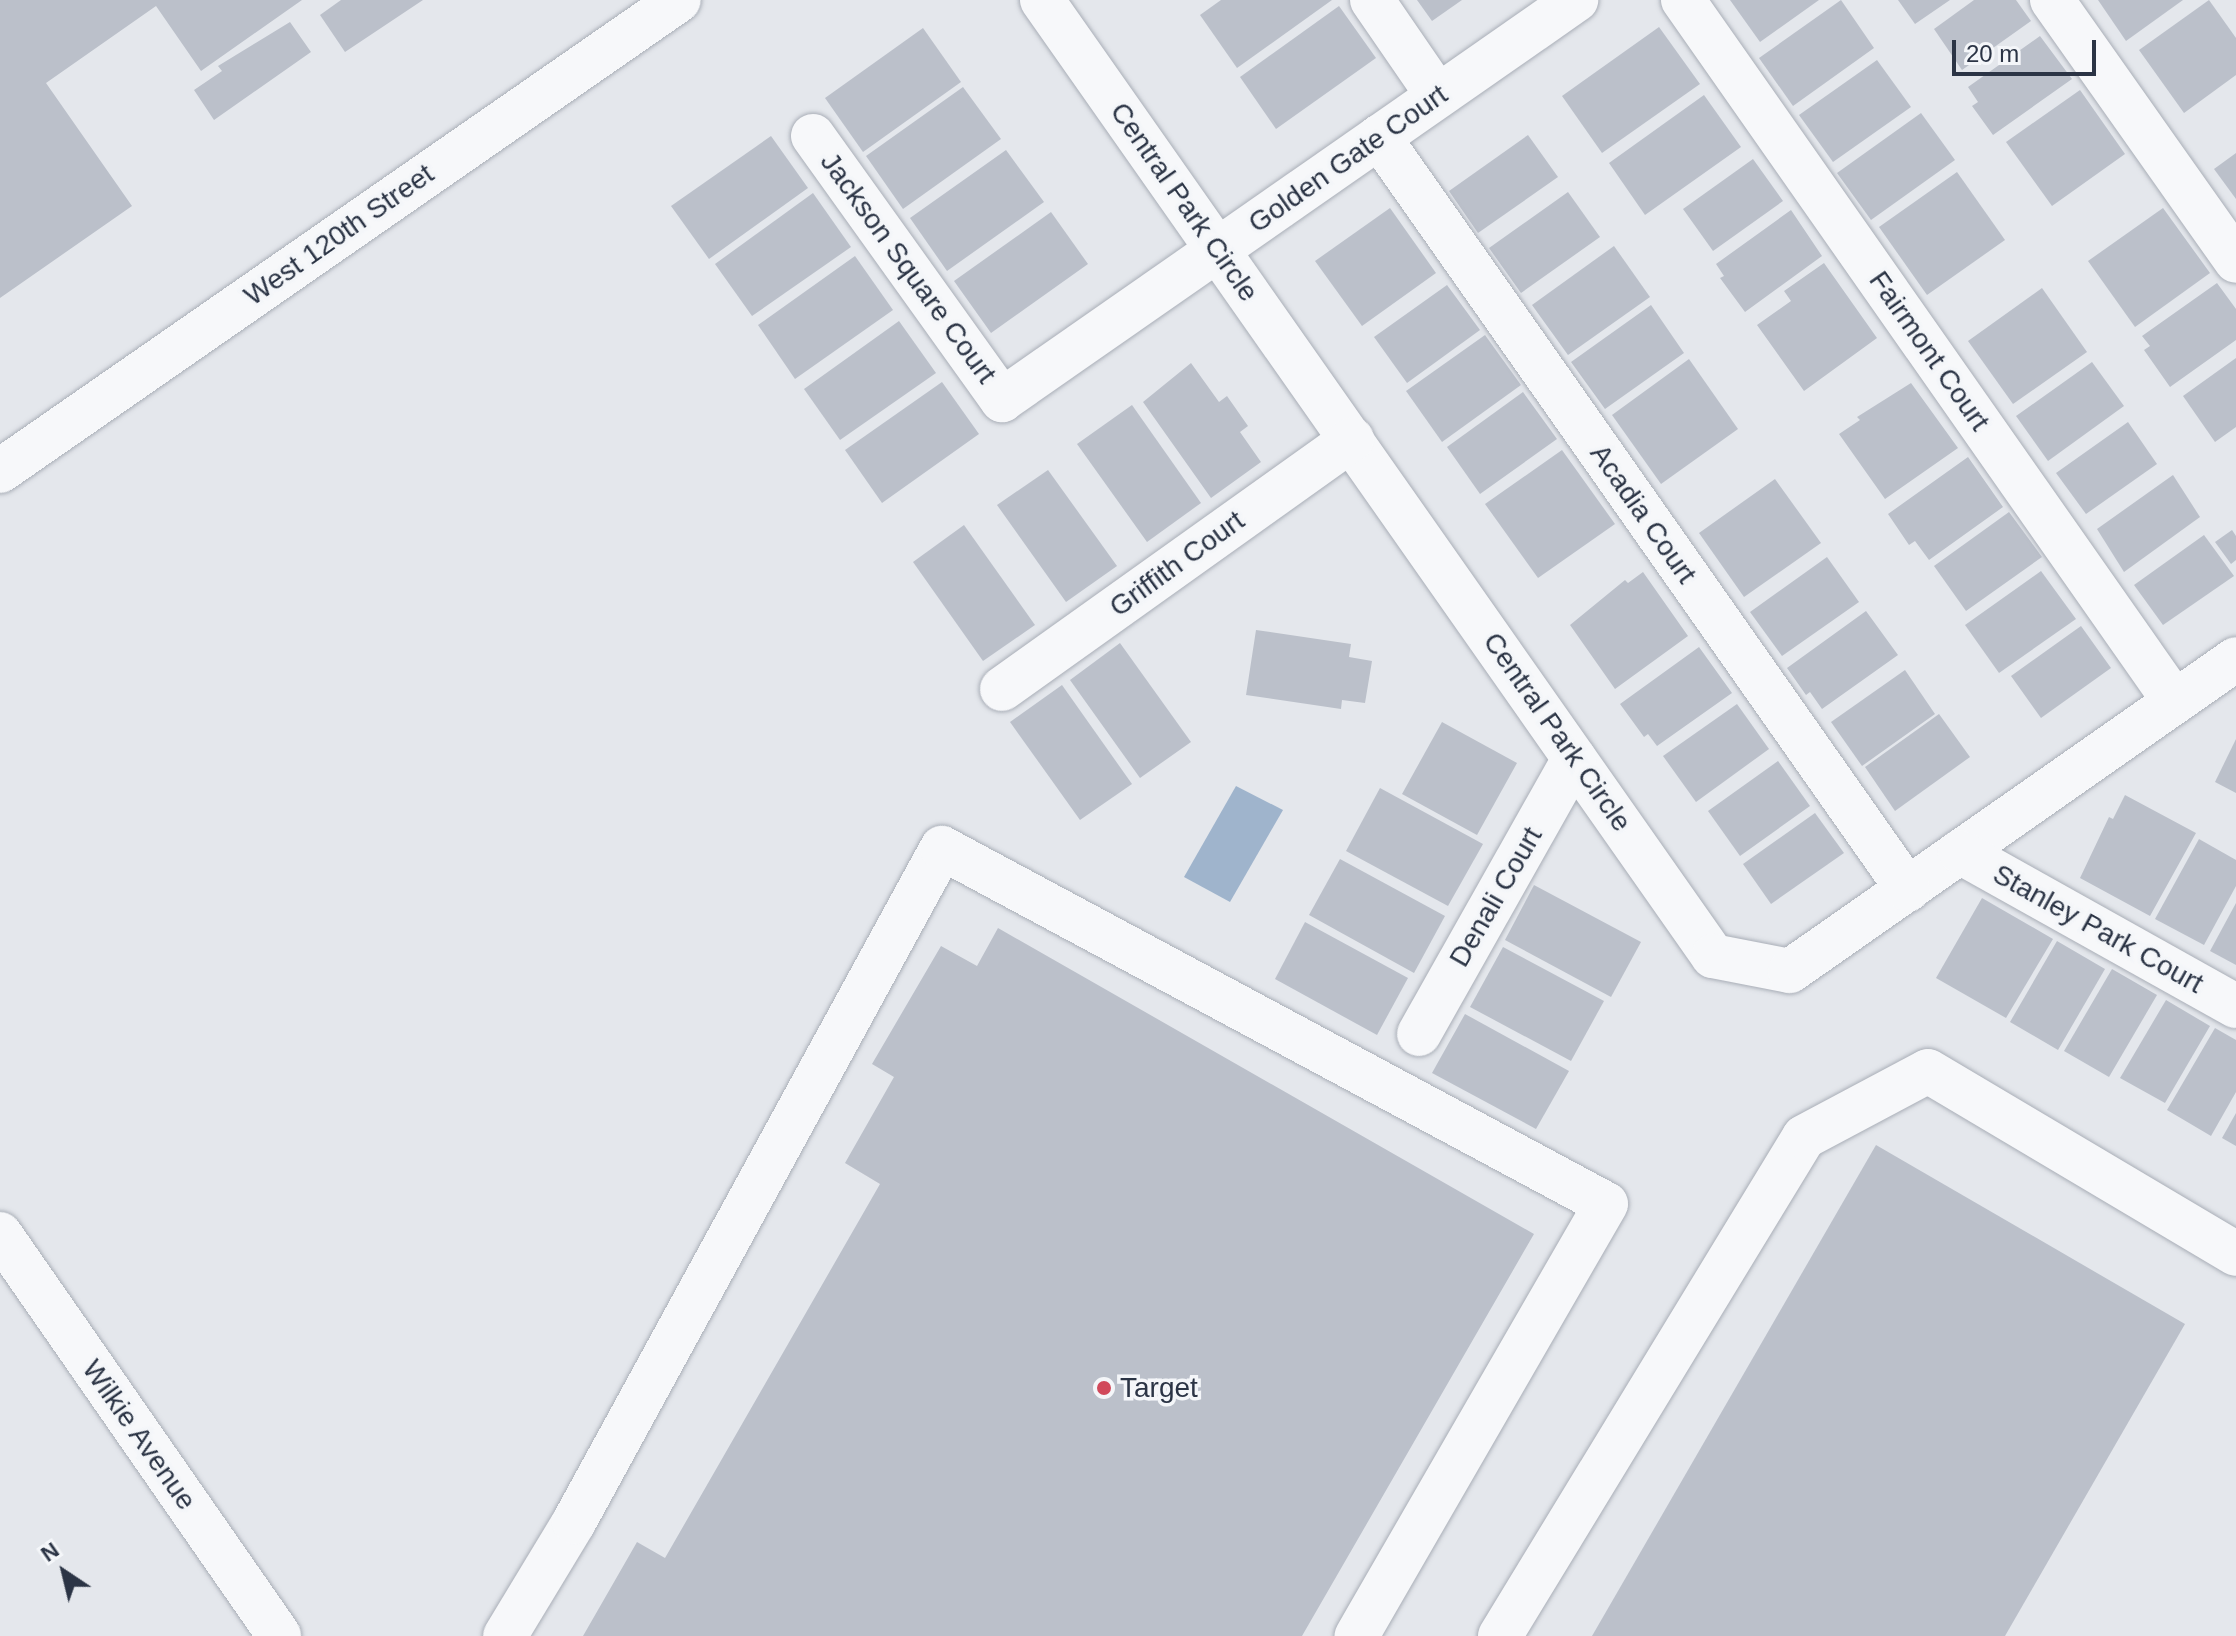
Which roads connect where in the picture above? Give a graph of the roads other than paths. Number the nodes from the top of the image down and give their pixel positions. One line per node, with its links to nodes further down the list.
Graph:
1 (679, 0): 14 (street, West 120th Street)
2 (1042, 0): 10 (street, Central Park Circle)
3 (1372, 0): 7 (street)
4 (1576, 0): 7 (street, Golden Gate Court)
5 (1683, 0): 17 (street, Fairmont Court)
6 (2052, 0): 11 (street)
7 (1438, 96): 9 (street, Golden Gate Court)
8 (813, 136): 12 (street, Jackson Square Court)
9 (1379, 137): 10 (street, Golden Gate Court); 20 (street, Acadia Court)
10 (1217, 249): 12 (street, Golden Gate Court); 13 (street, Central Park Circle)
11 (2236, 261)
12 (1002, 400)
13 (1352, 439): 16 (street, Griffith Court); 18 (street, Central Park Circle)
14 (0, 471)
15 (2236, 659): 17 (street, Central Park Circle)
16 (1002, 689)
17 (2175, 702): 19 (street, Central Park Circle)
18 (1574, 759): 20 (street, Central Park Circle); 22 (street, Denali Court)
19 (1960, 852): 20 (street, Central Park Circle); 21 (street, Stanley Park Court)
20 (1908, 890)
21 (2236, 1006)
22 (1419, 1034)
23 (0, 1234): 25 (street, Wilkie Avenue)
24 (2236, 1254): 28 (street)
25 (266, 1631)
26 (505, 1636): 27 (street)
27 (1357, 1636)
28 (1500, 1636)

